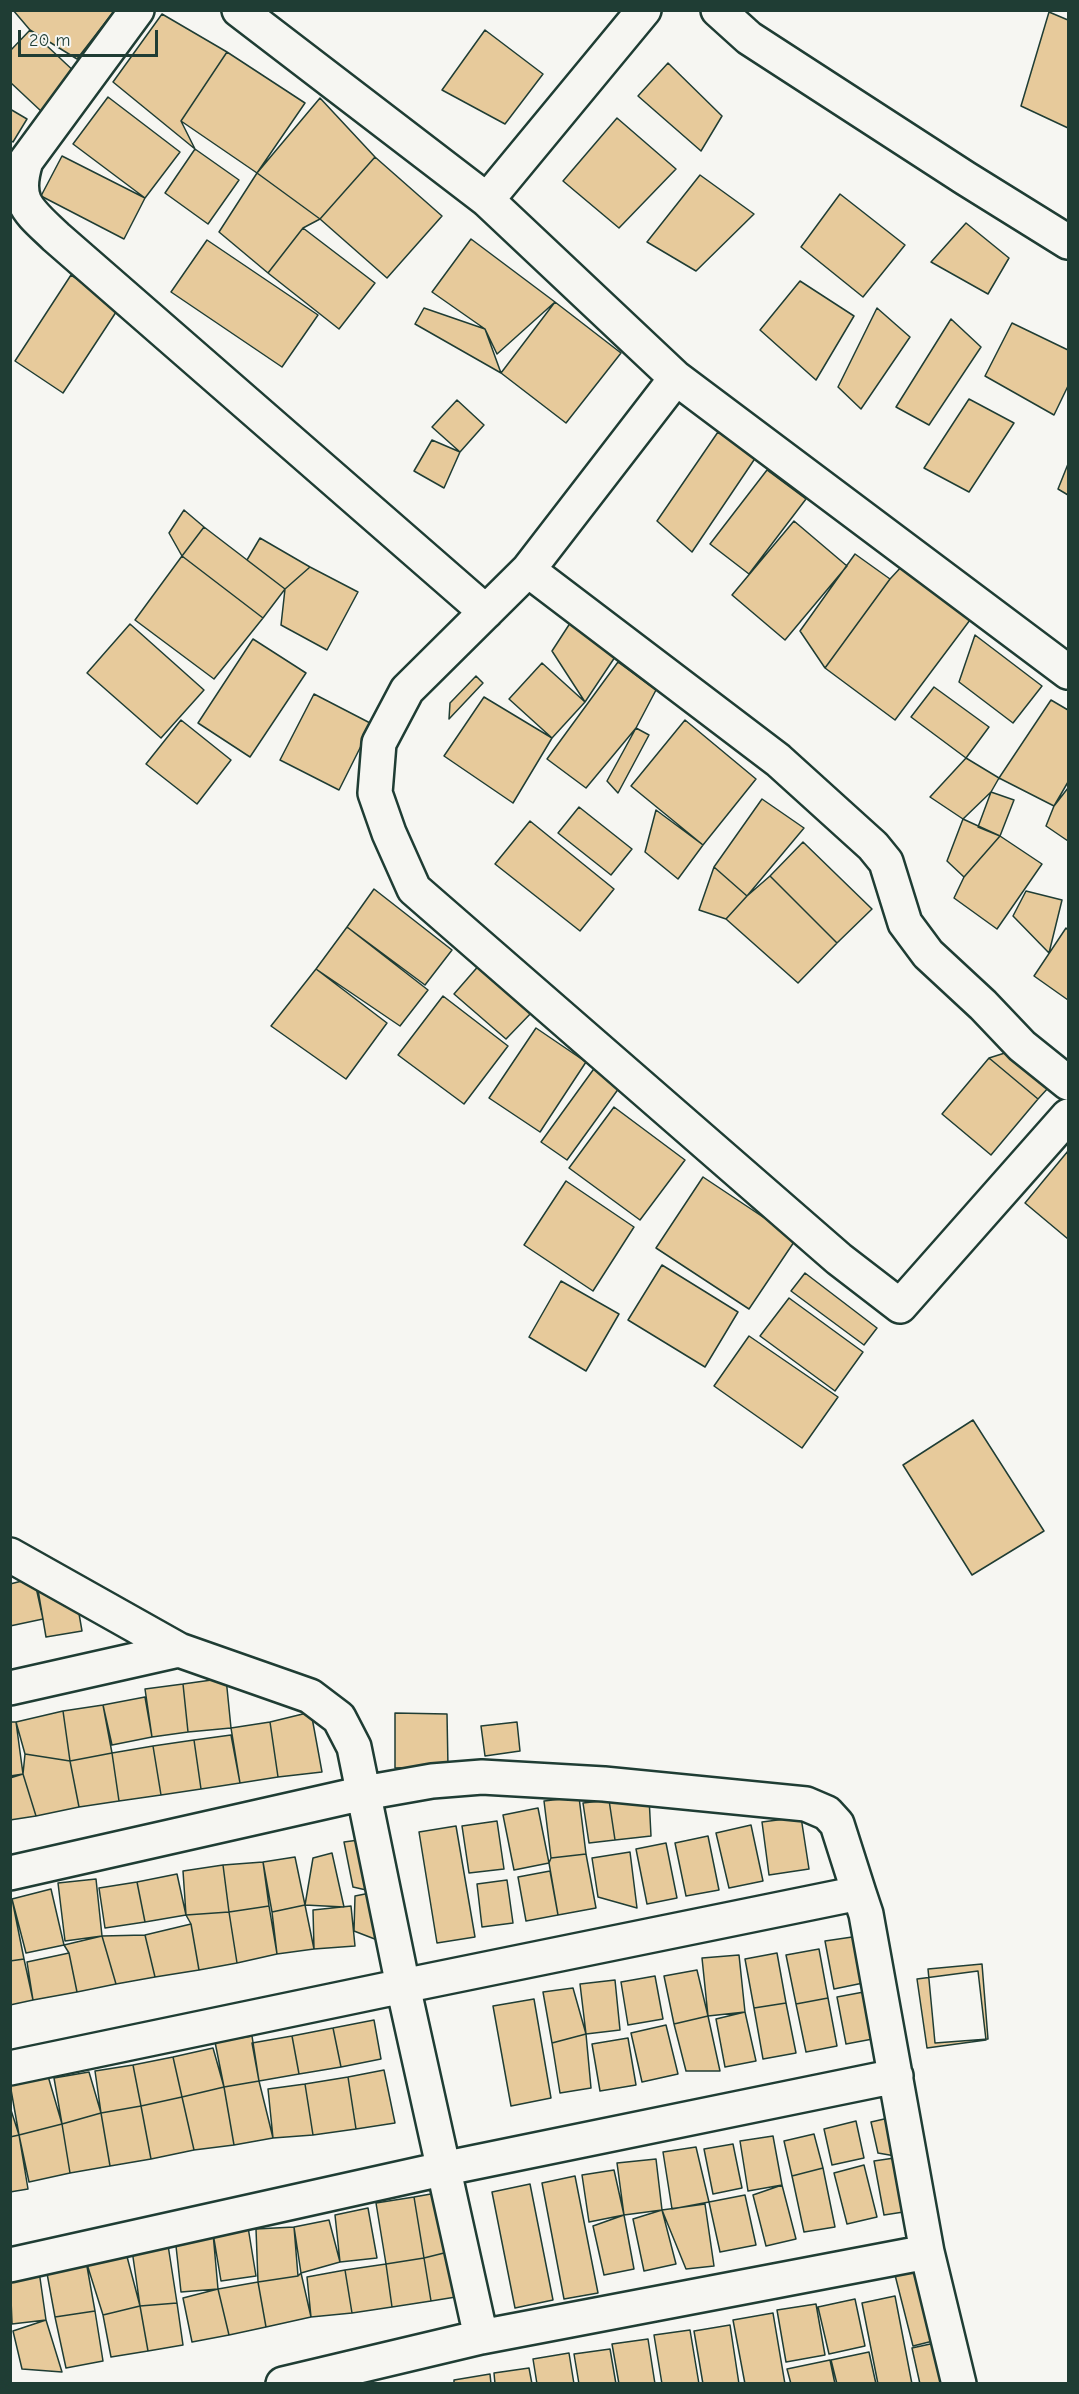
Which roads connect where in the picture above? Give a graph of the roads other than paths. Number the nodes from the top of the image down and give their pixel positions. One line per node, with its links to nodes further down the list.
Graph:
1 (137, 10): 9 (street)
2 (239, 10): 5 (street)
3 (644, 10): 5 (street)
4 (718, 10): 6 (street)
5 (487, 200): 7 (street)
6 (1068, 242)
7 (676, 378): 8 (street); 10 (street)
8 (528, 570): 9 (street); 11 (street)
9 (486, 612): 12 (street)
10 (1068, 672)
11 (1068, 1083)
12 (1068, 1116)
13 (10, 1555): 14 (street)
14 (179, 1650): 15 (street); 16 (street)
15 (10, 1688)
16 (364, 1793): 17 (street); 18 (street); 19 (street)
17 (10, 1873)
18 (859, 1893): 19 (street); 21 (street)
19 (403, 1986): 20 (street); 22 (street)
20 (10, 2068)
21 (896, 2076): 22 (street); 23 (street)
22 (442, 2169): 24 (street); 25 (street)
23 (927, 2252): 25 (street); 27 (street)
24 (10, 2265)
25 (481, 2337): 26 (street)
26 (283, 2384)
27 (959, 2384)

